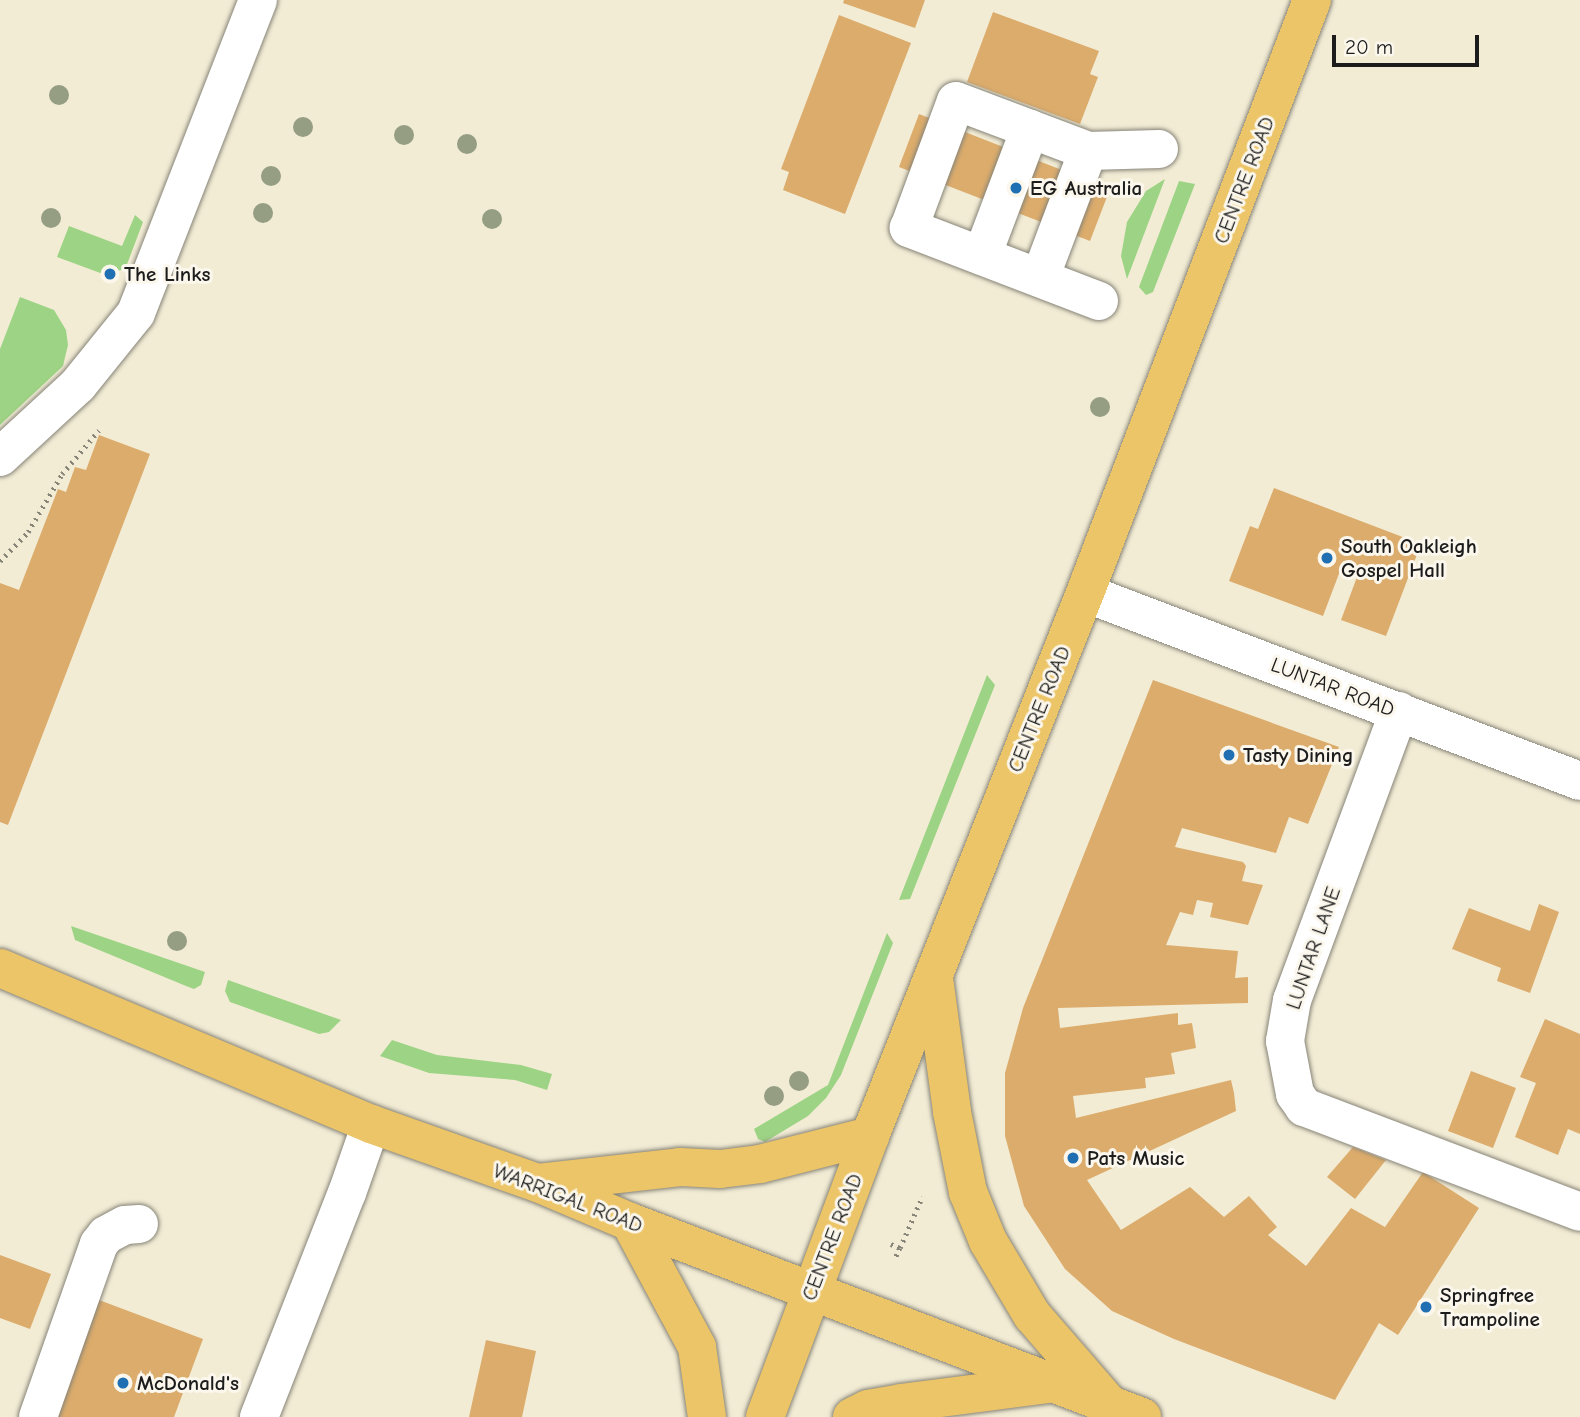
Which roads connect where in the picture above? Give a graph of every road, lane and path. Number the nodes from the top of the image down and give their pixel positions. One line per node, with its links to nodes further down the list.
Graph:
1 (258, 0): 10 (street)
2 (1312, 0): 12 (main road, CENTRE ROAD)
3 (1030, 129): 5 (street); 6 (street); 6 (street)
4 (1159, 149): 5 (street)
5 (1088, 151): 7 (street)
6 (982, 256): 7 (street)
7 (1040, 278): 8 (street)
8 (1099, 300)
9 (107, 421): 11 (path)
10 (0, 457)
11 (0, 561)
12 (1085, 593): 13 (street, LUNTAR ROAD); 16 (main road, CENTRE ROAD)
13 (1399, 711): 14 (street, LUNTAR ROAD); 21 (street, LUNTAR LANE)
14 (1580, 781)
15 (0, 968): 17 (main road, WARRIGAL ROAD)
16 (934, 976): 18 (main road, CENTRE ROAD); 29 (main road)
17 (371, 1124): 19 (main road, WARRIGAL ROAD); 31 (street)
18 (870, 1136): 19 (main road); 27 (main road, CENTRE ROAD)
19 (538, 1183): 22 (main road, WARRIGAL ROAD)
20 (928, 1185): 25 (path)
21 (1580, 1212)
22 (630, 1222): 27 (main road, WARRIGAL ROAD); 32 (main road)
23 (139, 1224): 30 (street)
24 (891, 1244): 25 (path)
25 (900, 1248): 26 (path)
26 (895, 1259)
27 (811, 1291): 28 (main road, WARRIGAL ROAD); 33 (main road, CENTRE ROAD)
28 (1055, 1383): 29 (main road, WARRIGAL ROAD); 34 (main road)
29 (1126, 1410)
30 (37, 1417)
31 (259, 1417)
32 (707, 1417)
33 (765, 1417)
34 (852, 1417)

